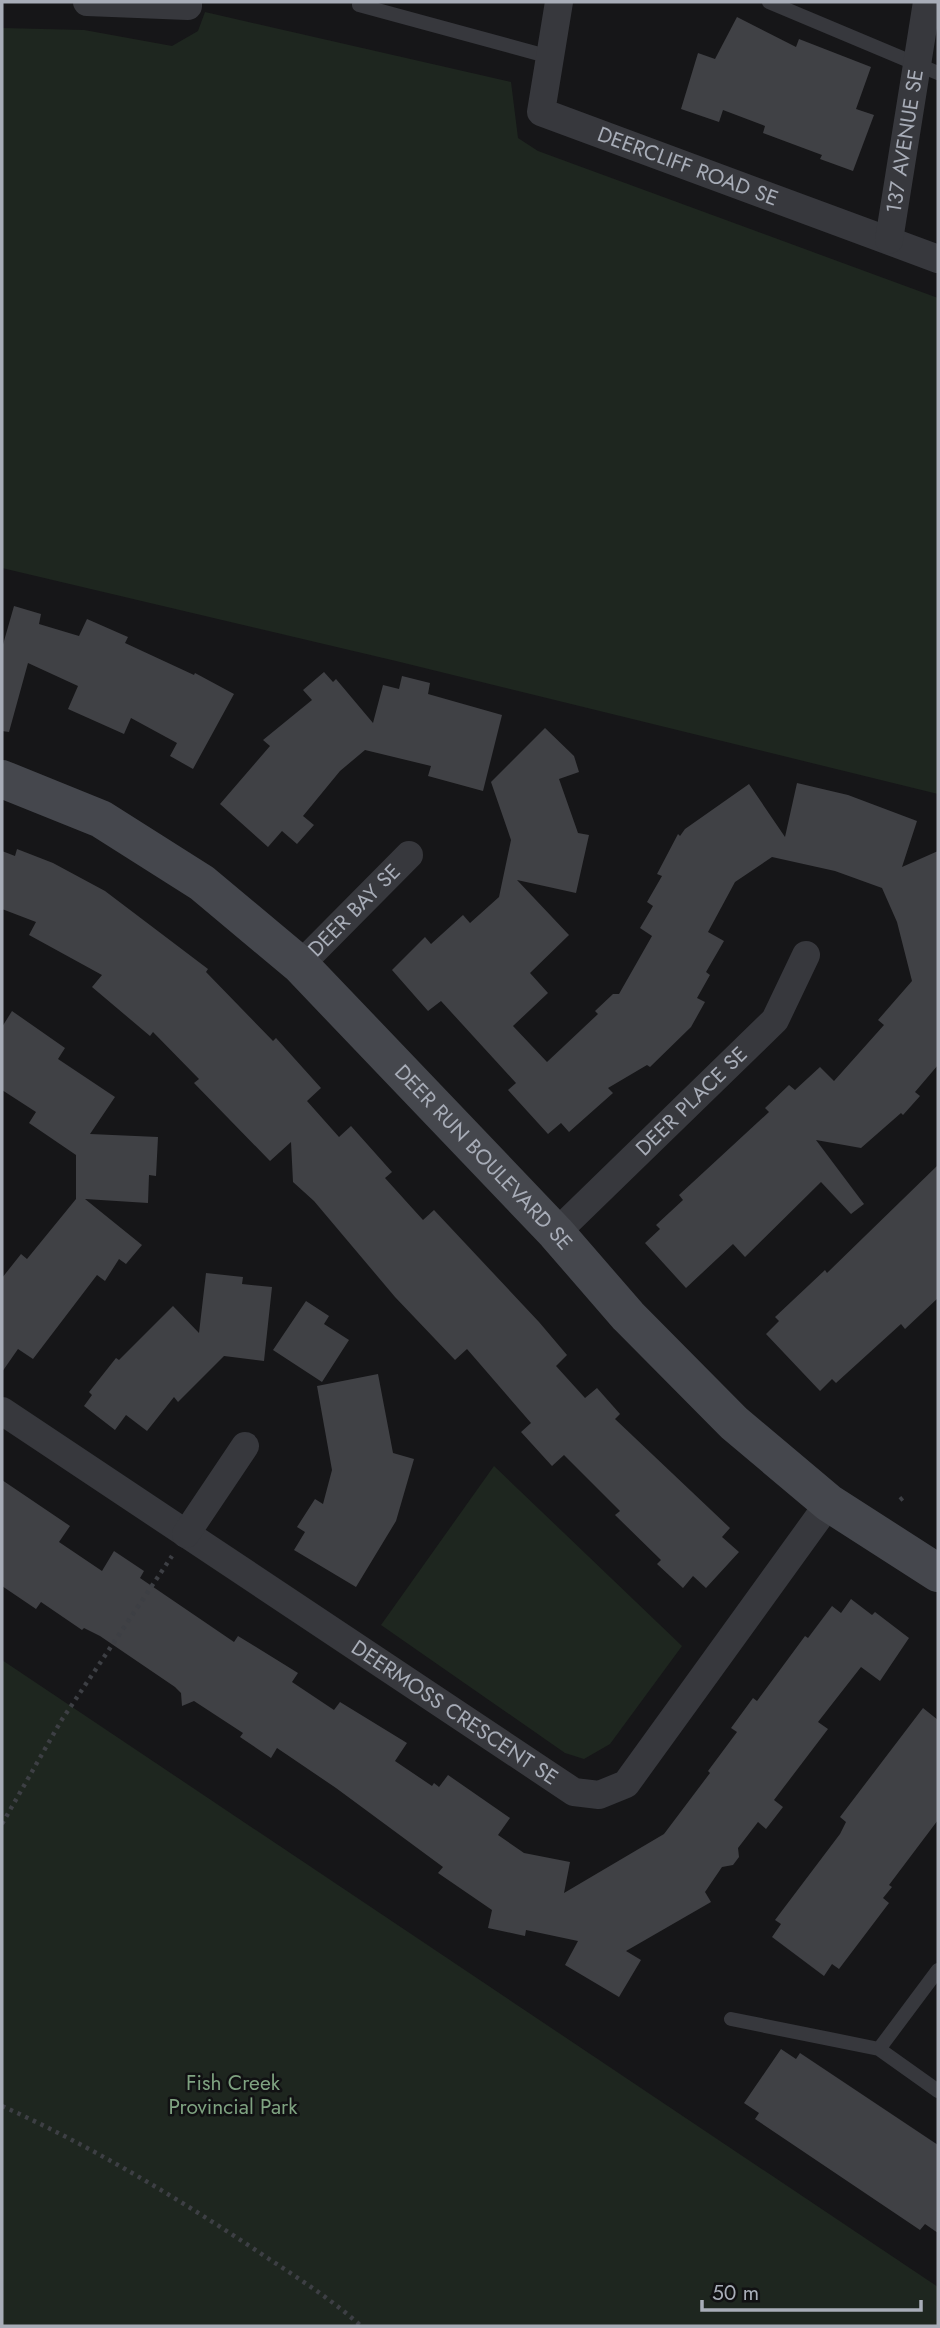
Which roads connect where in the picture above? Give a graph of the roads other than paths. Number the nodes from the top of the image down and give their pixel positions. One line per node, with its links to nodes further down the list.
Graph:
1 (88, 2): 2 (street)
2 (188, 2)
3 (360, 2): 7 (lane)
4 (559, 2): 7 (street, DEERCLIFF ROAD SE)
5 (769, 2): 8 (lane)
6 (927, 2): 8 (street, 137 AVENUE SE)
7 (550, 57): 9 (street, DEERCLIFF ROAD SE)
8 (927, 69): 9 (street, 137 AVENUE SE)
9 (889, 240): 10 (street, DEERCLIFF ROAD SE)
10 (938, 258)
11 (2, 779): 14 (street, DEER RUN BOULEVARD SE)
12 (409, 855): 14 (street, DEER BAY SE)
13 (806, 955): 15 (street, DEER PLACE SE)
14 (300, 965): 15 (street, DEER RUN BOULEVARD SE)
15 (556, 1233): 18 (street, DEER RUN BOULEVARD SE)
16 (2, 1412): 19 (street, DEERMOSS CRESCENT SE)
17 (245, 1446): 19 (street)
18 (829, 1503): 19 (street, DEERMOSS CRESCENT SE); 20 (street, DEER RUN BOULEVARD SE)
19 (186, 1534)
20 (938, 1573)
21 (938, 1970): 23 (lane)
22 (731, 2019): 23 (lane)
23 (878, 2049): 24 (lane)
24 (938, 2091)

